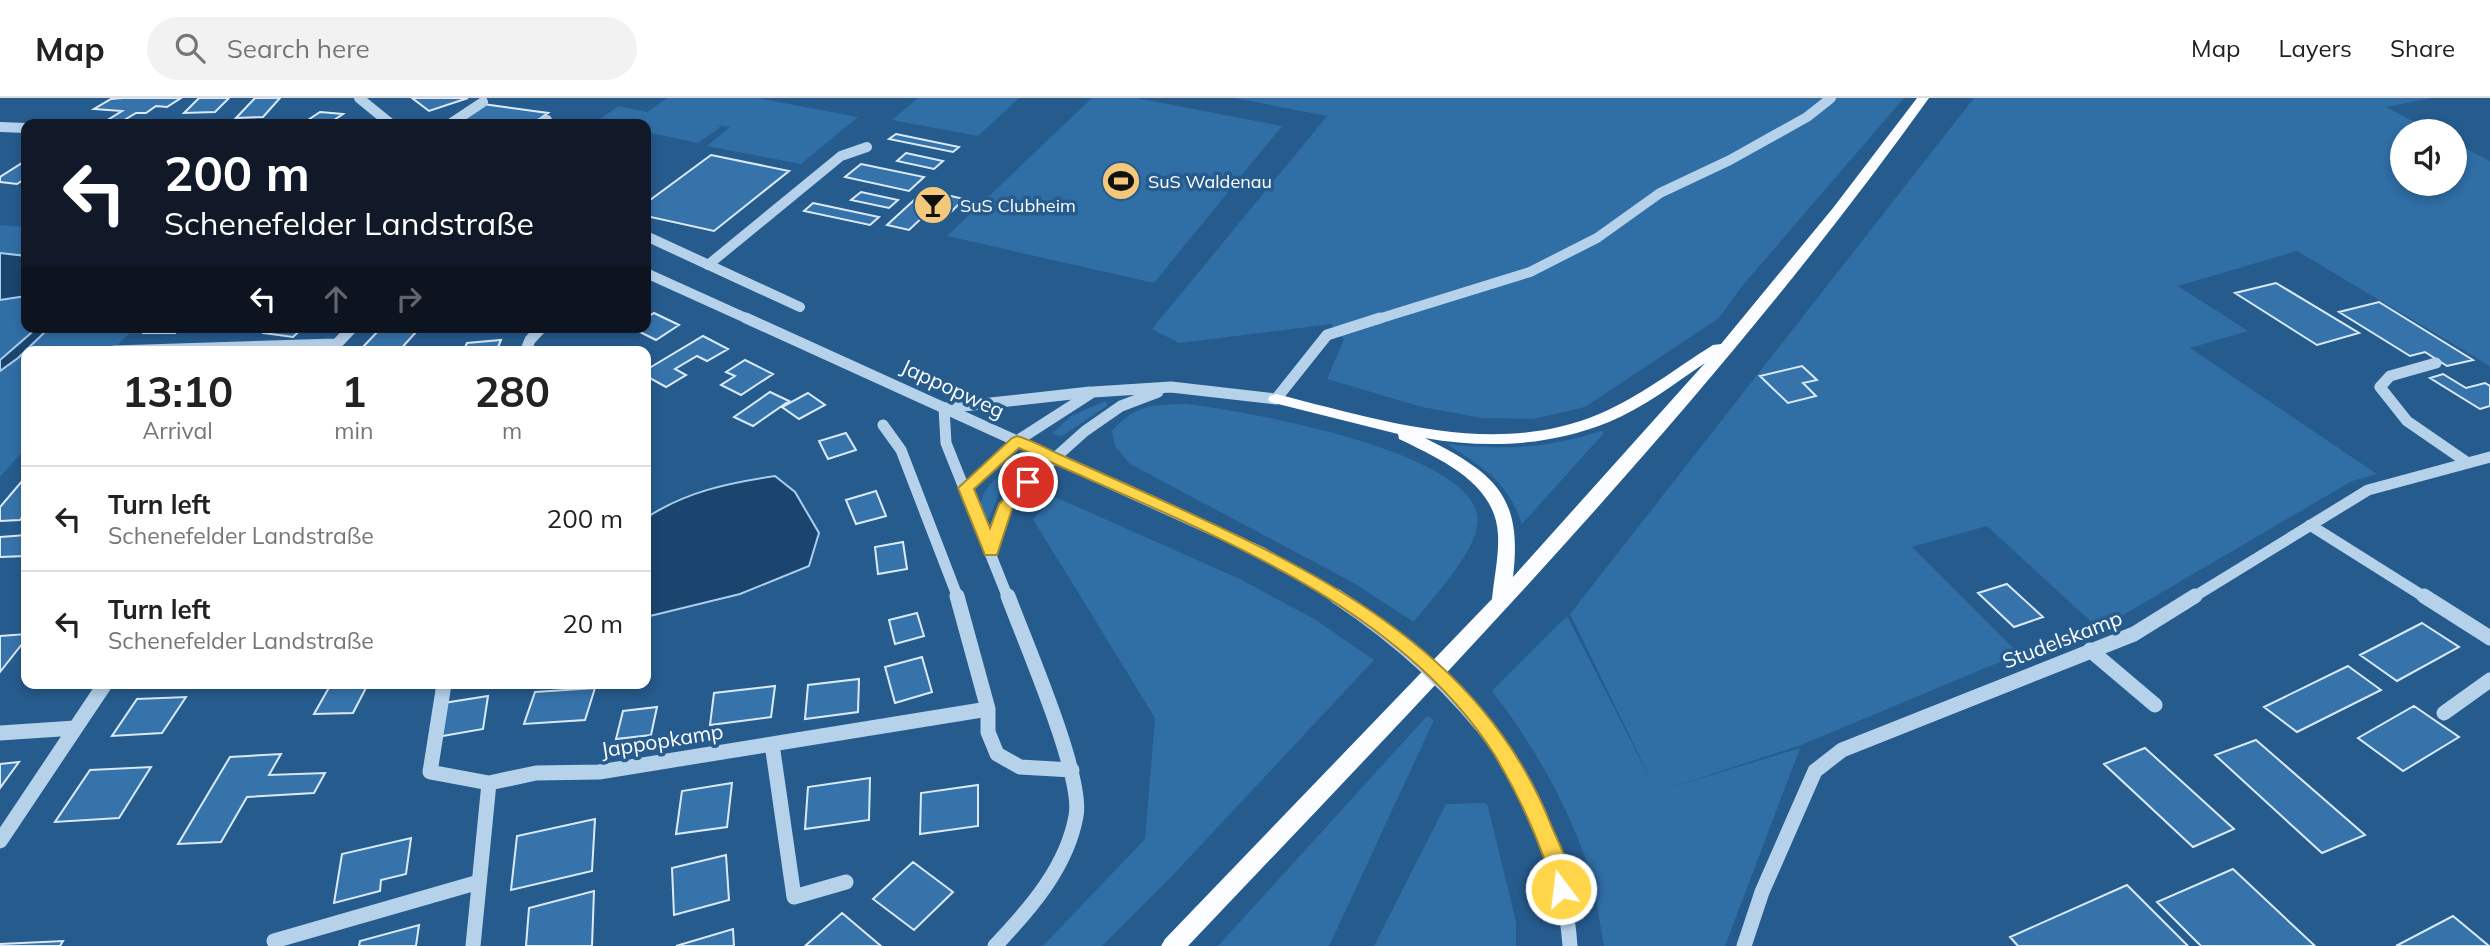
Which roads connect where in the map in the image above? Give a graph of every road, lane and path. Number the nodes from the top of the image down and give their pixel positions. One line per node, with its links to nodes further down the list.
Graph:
1 (359, 98): 5 (street)
2 (1831, 98): 20 (street)
3 (1923, 98): 15 (main road)
4 (483, 102): 6 (street)
5 (385, 119)
6 (458, 119)
7 (0, 127): 8 (street)
8 (21, 128)
9 (866, 147): 11 (street)
10 (651, 238): 11 (street)
11 (708, 265): 13 (street)
12 (651, 275): 21 (street, Jappopweg)
13 (800, 307)
14 (347, 333): 16 (street)
15 (1733, 339): 23 (main road); 31 (main road)
16 (334, 346)
17 (2435, 363): 27 (street)
18 (1171, 387): 19 (street); 20 (street); 26 (street)
19 (1093, 392): 21 (street); 24 (street)
20 (1276, 399): 23 (main road)
21 (944, 408): 24 (street, Jappopweg); 28 (street)
22 (883, 425): 38 (street)
23 (1393, 429): 31 (main road)
24 (1017, 441): 26 (street, Jappopweg); 28 (street)
25 (2490, 457): 27 (street, Studelskamp)
26 (1056, 459): 30 (street); 52 (street, Jappopweg, bridge)
27 (2468, 463): 29 (street, Studelskamp)
28 (966, 488): 30 (street)
29 (2310, 525): 32 (street); 33 (street, Studelskamp)
30 (991, 551): 43 (street)
31 (1502, 602): 51 (main road)
32 (2490, 638)
33 (2090, 650): 37 (street); 53 (street, Studelskamp)
34 (2490, 681): 39 (street)
35 (102, 689): 40 (street)
36 (443, 689): 44 (street, Jappopkamp)
37 (2155, 705)
38 (988, 709): 42 (street, Jappopkamp); 43 (street)
39 (2444, 713)
40 (75, 728): 41 (street); 45 (street)
41 (0, 733)
42 (772, 744): 44 (street, Jappopkamp); 47 (street)
43 (1072, 770): 50 (street)
44 (489, 783): 46 (street)
45 (0, 841)
46 (479, 881): 48 (street); 49 (street)
47 (846, 883)
48 (274, 941)
49 (473, 946)
50 (995, 946)
51 (1173, 946)
52 (1570, 946)
53 (1744, 946)

